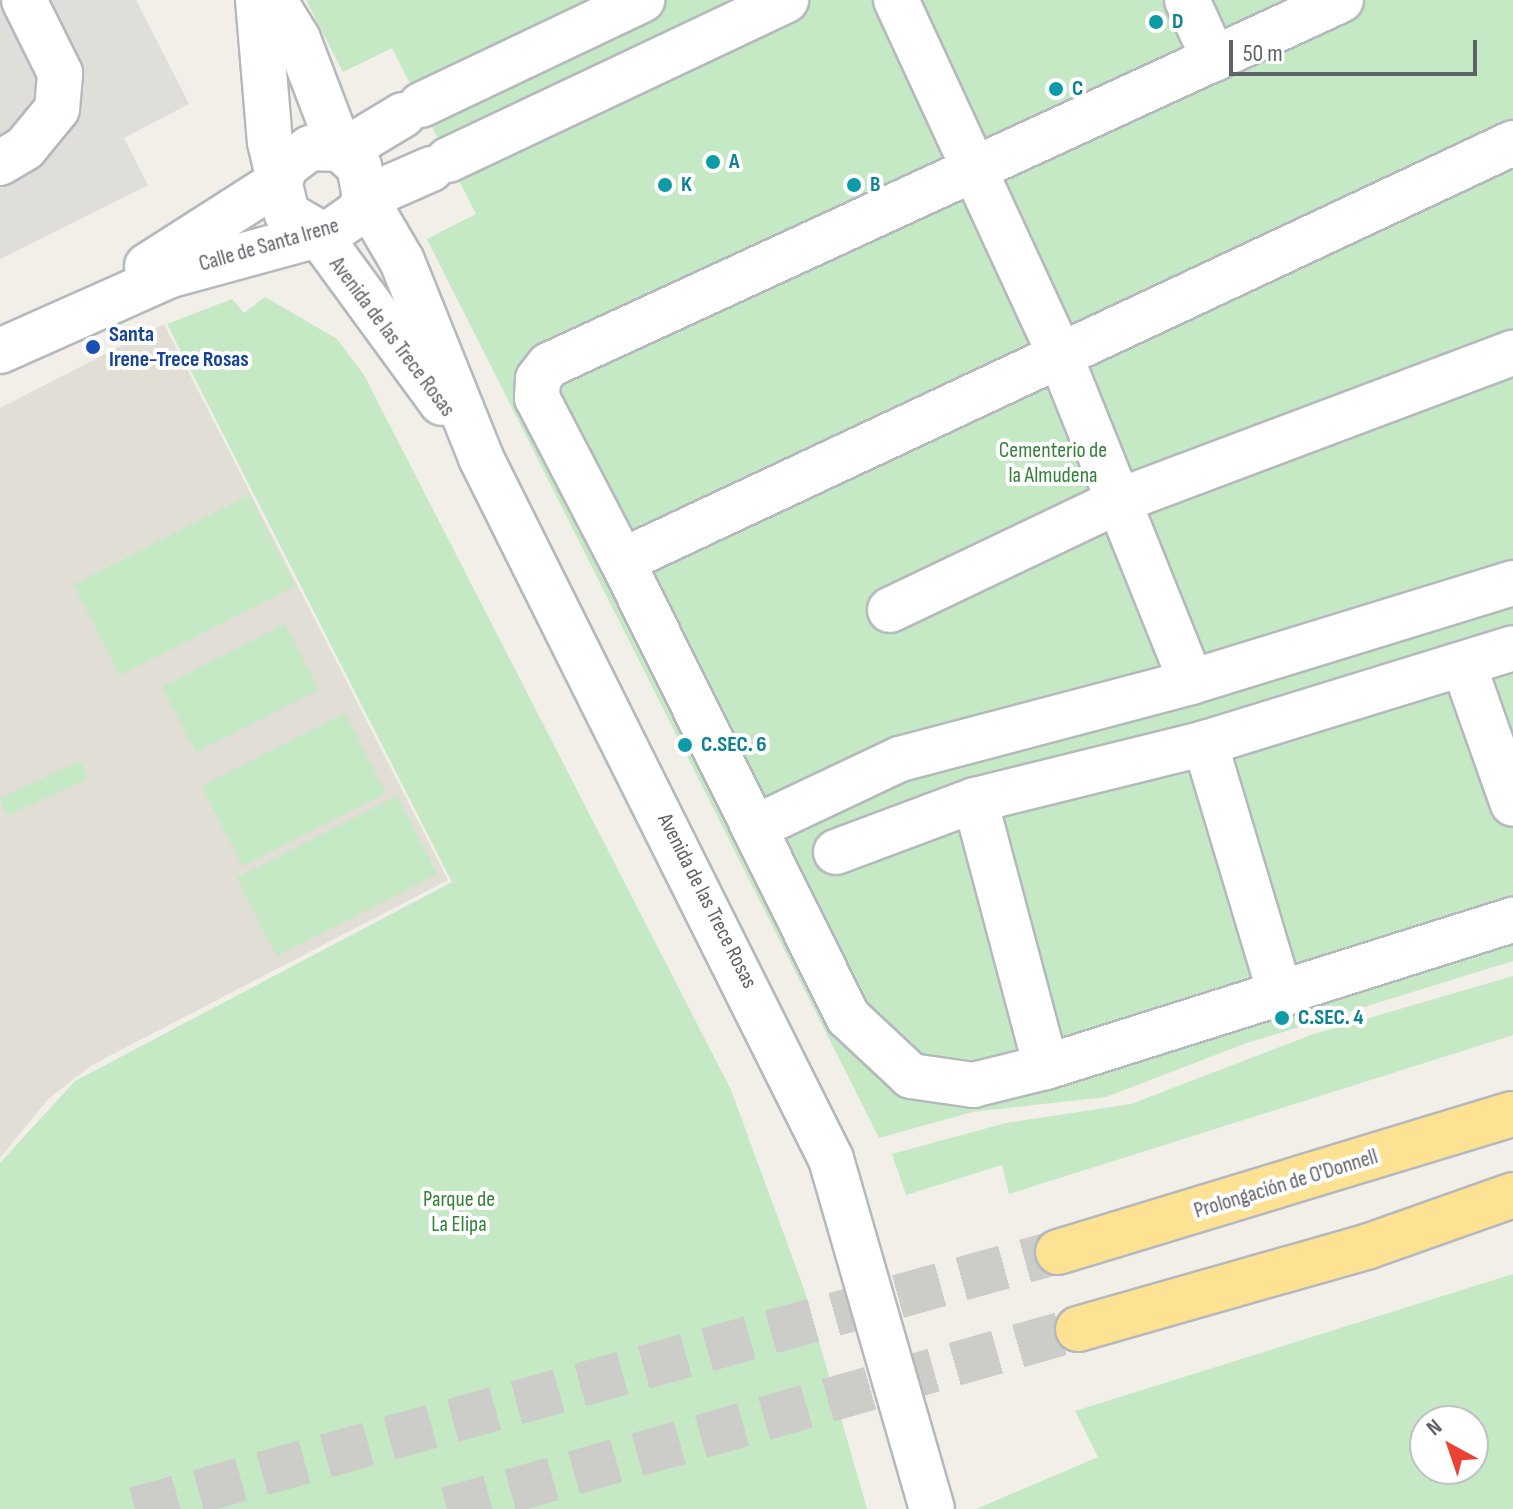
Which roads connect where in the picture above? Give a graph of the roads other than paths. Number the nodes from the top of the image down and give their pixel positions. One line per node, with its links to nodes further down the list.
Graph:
1 (24, 0): 12 (street)
2 (258, 0): 14 (street, Avenida de las Trece Rosas)
3 (274, 0): 11 (street, Avenida de las Trece Rosas)
4 (642, 0): 11 (street)
5 (786, 0): 15 (street, Calle de Santa Irene)
6 (896, 0): 13 (street)
7 (1187, 0): 9 (street)
8 (1341, 0): 9 (street)
9 (1214, 59): 13 (street)
10 (1513, 143): 19 (street)
11 (342, 150): 14 (street, Calle de Santa Irene); 15 (street, Avenida de las Trece Rosas)
12 (0, 163)
13 (975, 168): 19 (street); 23 (street)
14 (283, 173): 16 (street, Avenida de las Trece Rosas); 17 (street, Calle de Santa Irene)
15 (365, 198): 16 (street, Calle de Santa Irene); 21 (street, Avenida de las Trece Rosas)
16 (316, 231): 17 (street, Calle de Santa Irene); 21 (street, Avenida de las Trece Rosas)
17 (94, 303): 18 (street, Calle de Santa Irene)
18 (0, 351)
19 (1059, 353): 22 (street); 23 (street)
20 (1513, 353): 22 (street)
21 (481, 458): 43 (street, Avenida de las Trece Rosas)
22 (1121, 500): 25 (street); 28 (street)
23 (622, 561): 32 (street)
24 (1513, 583): 28 (street)
25 (890, 610)
26 (1513, 648): 27 (street)
27 (1464, 666): 29 (street); 31 (street)
28 (1191, 682): 32 (street)
29 (1205, 743): 30 (street); 35 (street)
30 (975, 800): 33 (street); 36 (street)
31 (1513, 804)
32 (756, 827): 36 (street)
33 (836, 852)
34 (1513, 920): 35 (street)
35 (1281, 996): 36 (street)
36 (1046, 1067)
37 (1503, 1114): 41 (highway, Prolongación de O'Donnell)
38 (1513, 1195): 40 (highway)
39 (1513, 1228): 40 (highway)
40 (1369, 1246): 42 (highway)
41 (1058, 1252)
42 (1078, 1329)
43 (932, 1509)

